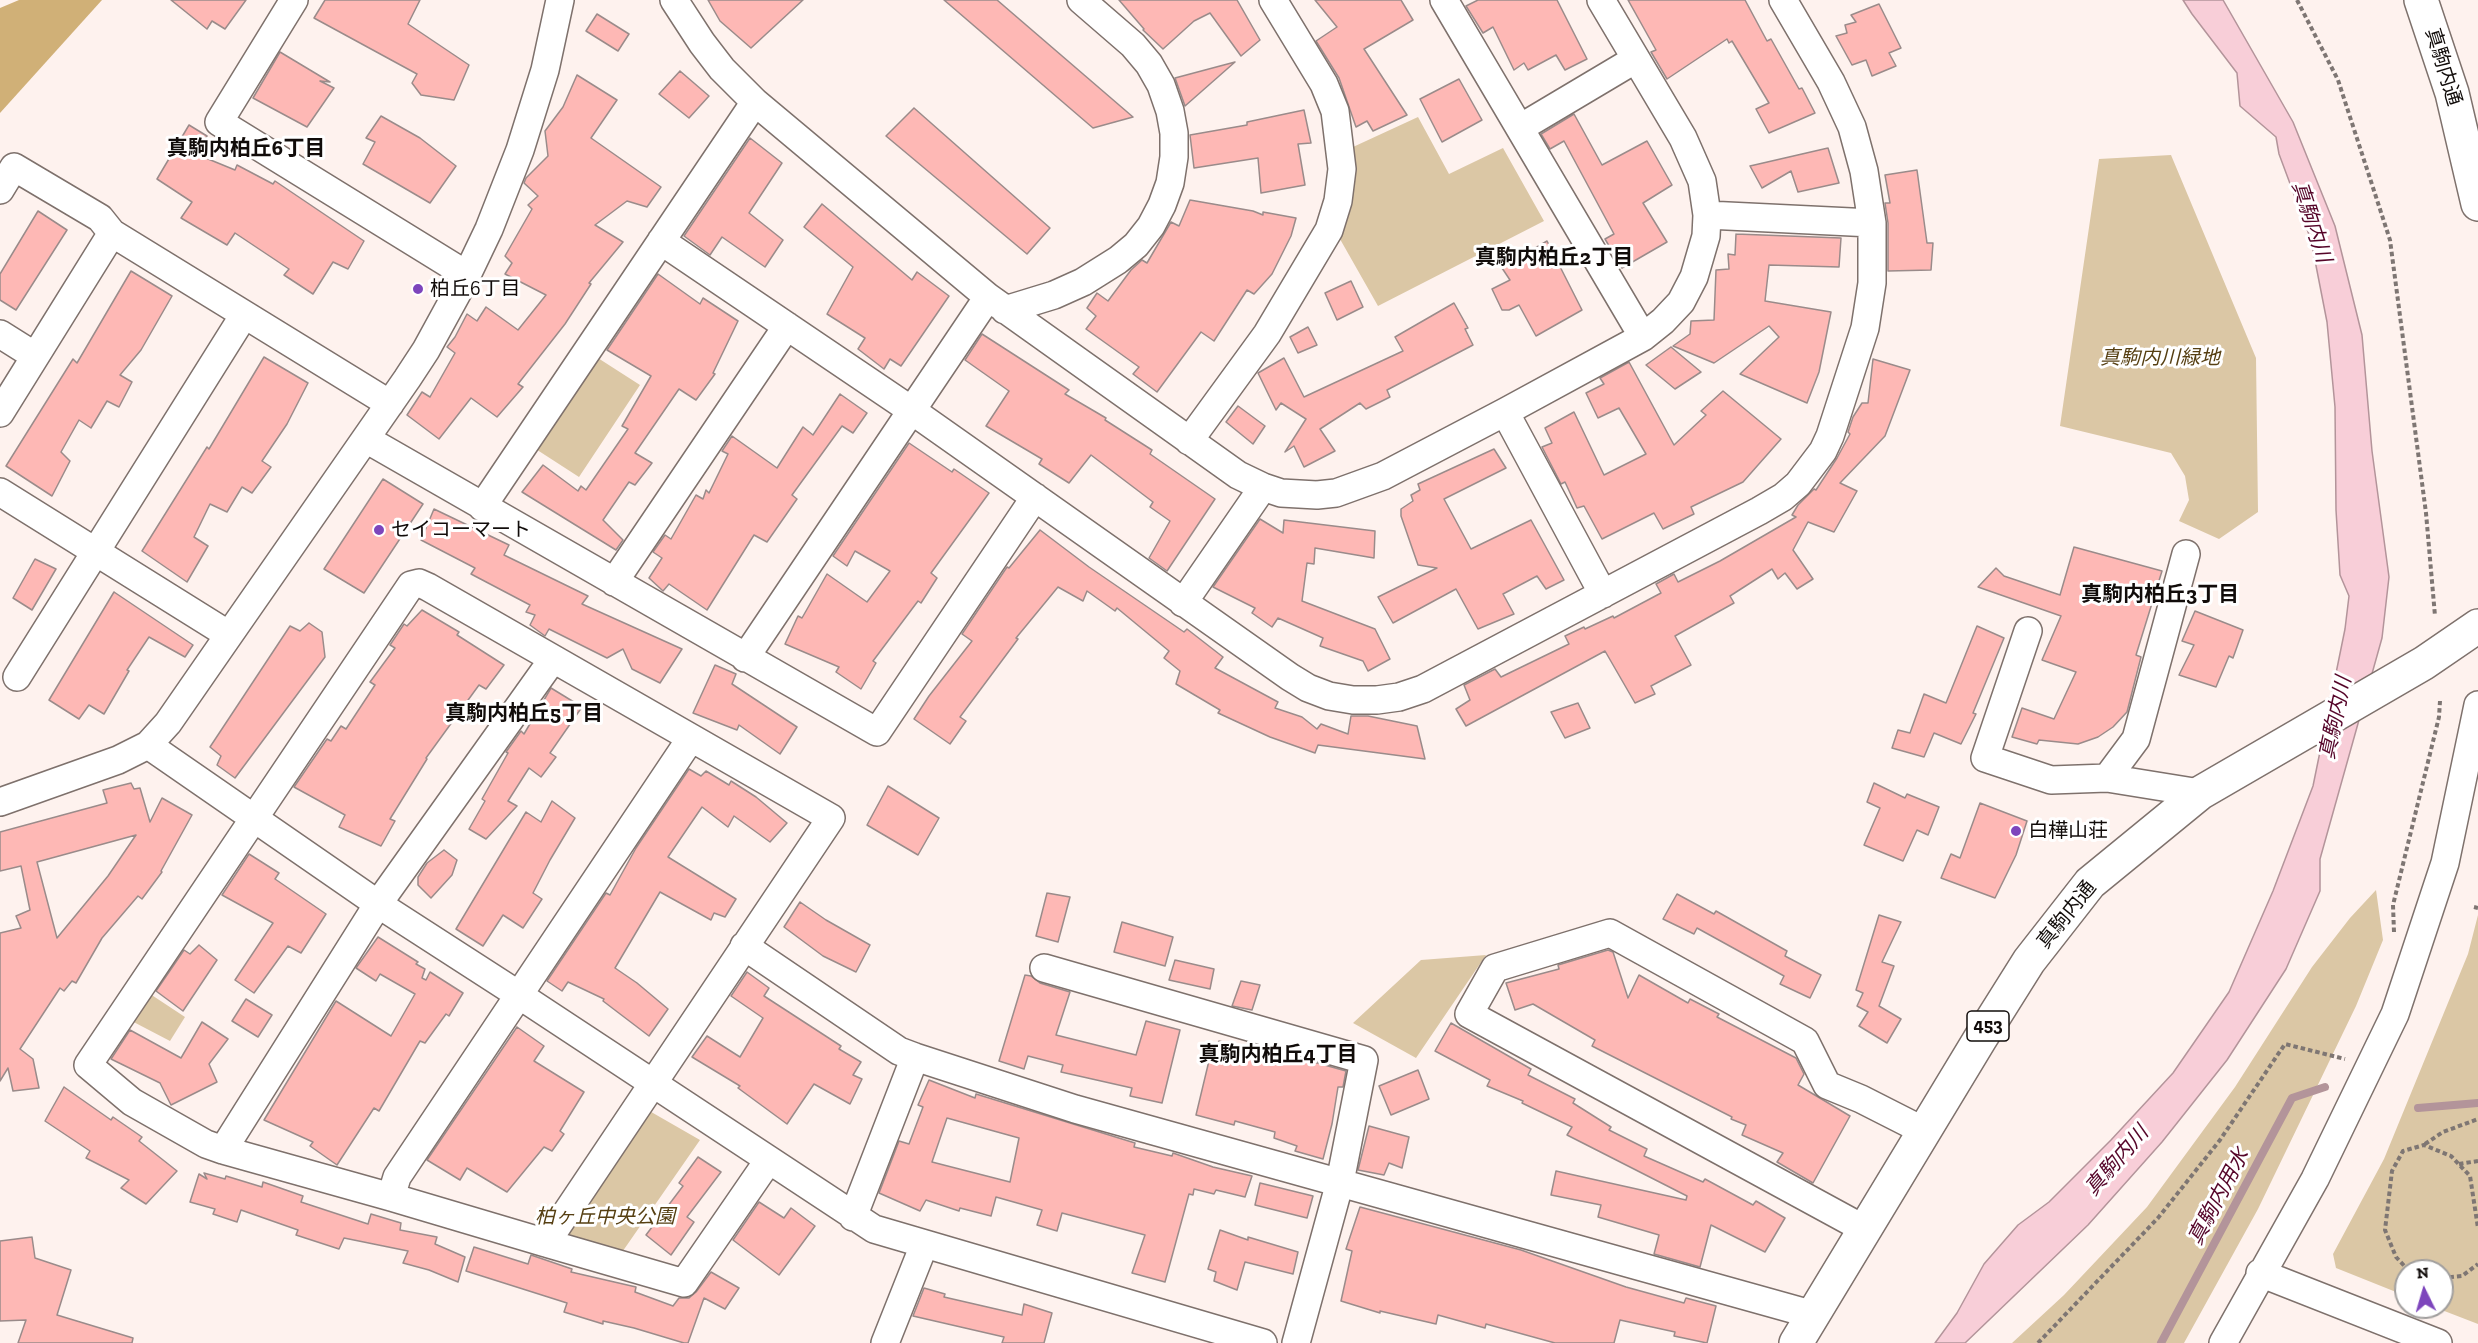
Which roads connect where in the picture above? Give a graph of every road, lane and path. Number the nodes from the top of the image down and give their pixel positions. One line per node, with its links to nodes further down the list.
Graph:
1 (294, 0): 20 (street)
2 (560, 0): 20 (street)
3 (674, 0): 12 (street)
4 (1081, 0): 21 (street)
5 (1274, 0): 32 (street)
6 (1444, 0): 13 (street)
7 (1601, 0): 11 (street)
8 (1784, 0): 17 (street)
9 (2297, 0): 42 (path)
10 (2421, 0): 15 (highway, 真駒内通)
11 (1636, 59): 13 (street); 16 (street)
12 (755, 102): 19 (street); 21 (street)
13 (1520, 128): 25 (street)
14 (0, 190): 18 (street)
15 (2478, 204)
16 (1707, 215): 17 (street); 25 (street)
17 (1872, 224): 40 (street)
18 (112, 233): 22 (street); 26 (street)
19 (661, 241): 23 (street); 36 (street)
20 (467, 275): 27 (street)
21 (996, 303): 28 (street); 32 (street)
22 (244, 315): 27 (street); 37 (street)
23 (787, 326): 28 (street); 39 (street)
24 (0, 334): 26 (street)
25 (1643, 337): 29 (street)
26 (35, 356): 30 (street)
27 (390, 405): 31 (street)
28 (911, 410): 35 (street); 46 (street)
29 (1505, 412): 33 (street); 40 (street)
30 (0, 413)
31 (366, 439): 36 (street); 45 (street)
32 (1189, 441): 33 (street)
33 (1263, 488): 41 (street)
34 (0, 492): 37 (street)
35 (1035, 497): 41 (street); 46 (street)
36 (482, 507): 39 (street)
37 (96, 553): 45 (street); 48 (street)
38 (2186, 554): 53 (street)
39 (614, 582): 46 (street)
40 (1603, 594): 41 (street)
41 (1183, 603)
42 (2435, 616)
43 (2478, 626): 54 (highway, 真駒内通 / 453)
44 (2028, 631): 53 (street)
45 (230, 635): 52 (street)
46 (745, 658)
47 (553, 660): 51 (street); 56 (street); 57 (street)
48 (17, 678)
49 (2440, 701): 58 (path)
50 (2478, 705): 81 (street)
51 (691, 738): 59 (street); 61 (street)
52 (147, 745): 55 (street); 56 (street)
53 (2107, 778): 54 (street)
54 (2200, 793): 66 (highway, 真駒内通 / 453)
55 (0, 802)
56 (254, 817): 57 (street); 68 (street)
57 (378, 904): 61 (street); 68 (street)
58 (2394, 940)
59 (744, 946): 62 (street); 64 (street)
60 (1044, 968): 72 (street)
61 (519, 995): 64 (street); 73 (street)
62 (915, 1057): 72 (street); 74 (street)
63 (2351, 1060): 89 (path)
64 (652, 1083): 69 (street); 77 (street)
65 (2478, 1119): 67 (path)
66 (1924, 1131): 76 (highway, 真駒内通 / 453); 76 (street)
67 (2424, 1145): 71 (path); 79 (path)
68 (223, 1150): 73 (street)
69 (768, 1161): 74 (street); 77 (street)
70 (2478, 1161): 71 (path)
71 (2459, 1164): 75 (path)
72 (1340, 1182): 83 (street); 87 (street)
73 (391, 1197): 77 (street)
74 (853, 1217): 78 (street)
75 (2478, 1228)
76 (1866, 1230): 83 (highway, 真駒内通 / 453)
77 (546, 1244)
78 (924, 1245): 85 (street); 86 (street)
79 (2398, 1259)
80 (2478, 1264): 82 (path)
81 (2260, 1273): 84 (street); 90 (street)
82 (2454, 1277)
83 (1814, 1315): 88 (highway, 真駒内通 / 453)
84 (2386, 1334): 91 (street)
85 (885, 1343)
86 (1263, 1343)
87 (1296, 1343)
88 (1796, 1343)
89 (2038, 1343)
90 (2223, 1343)
91 (2438, 1343)

